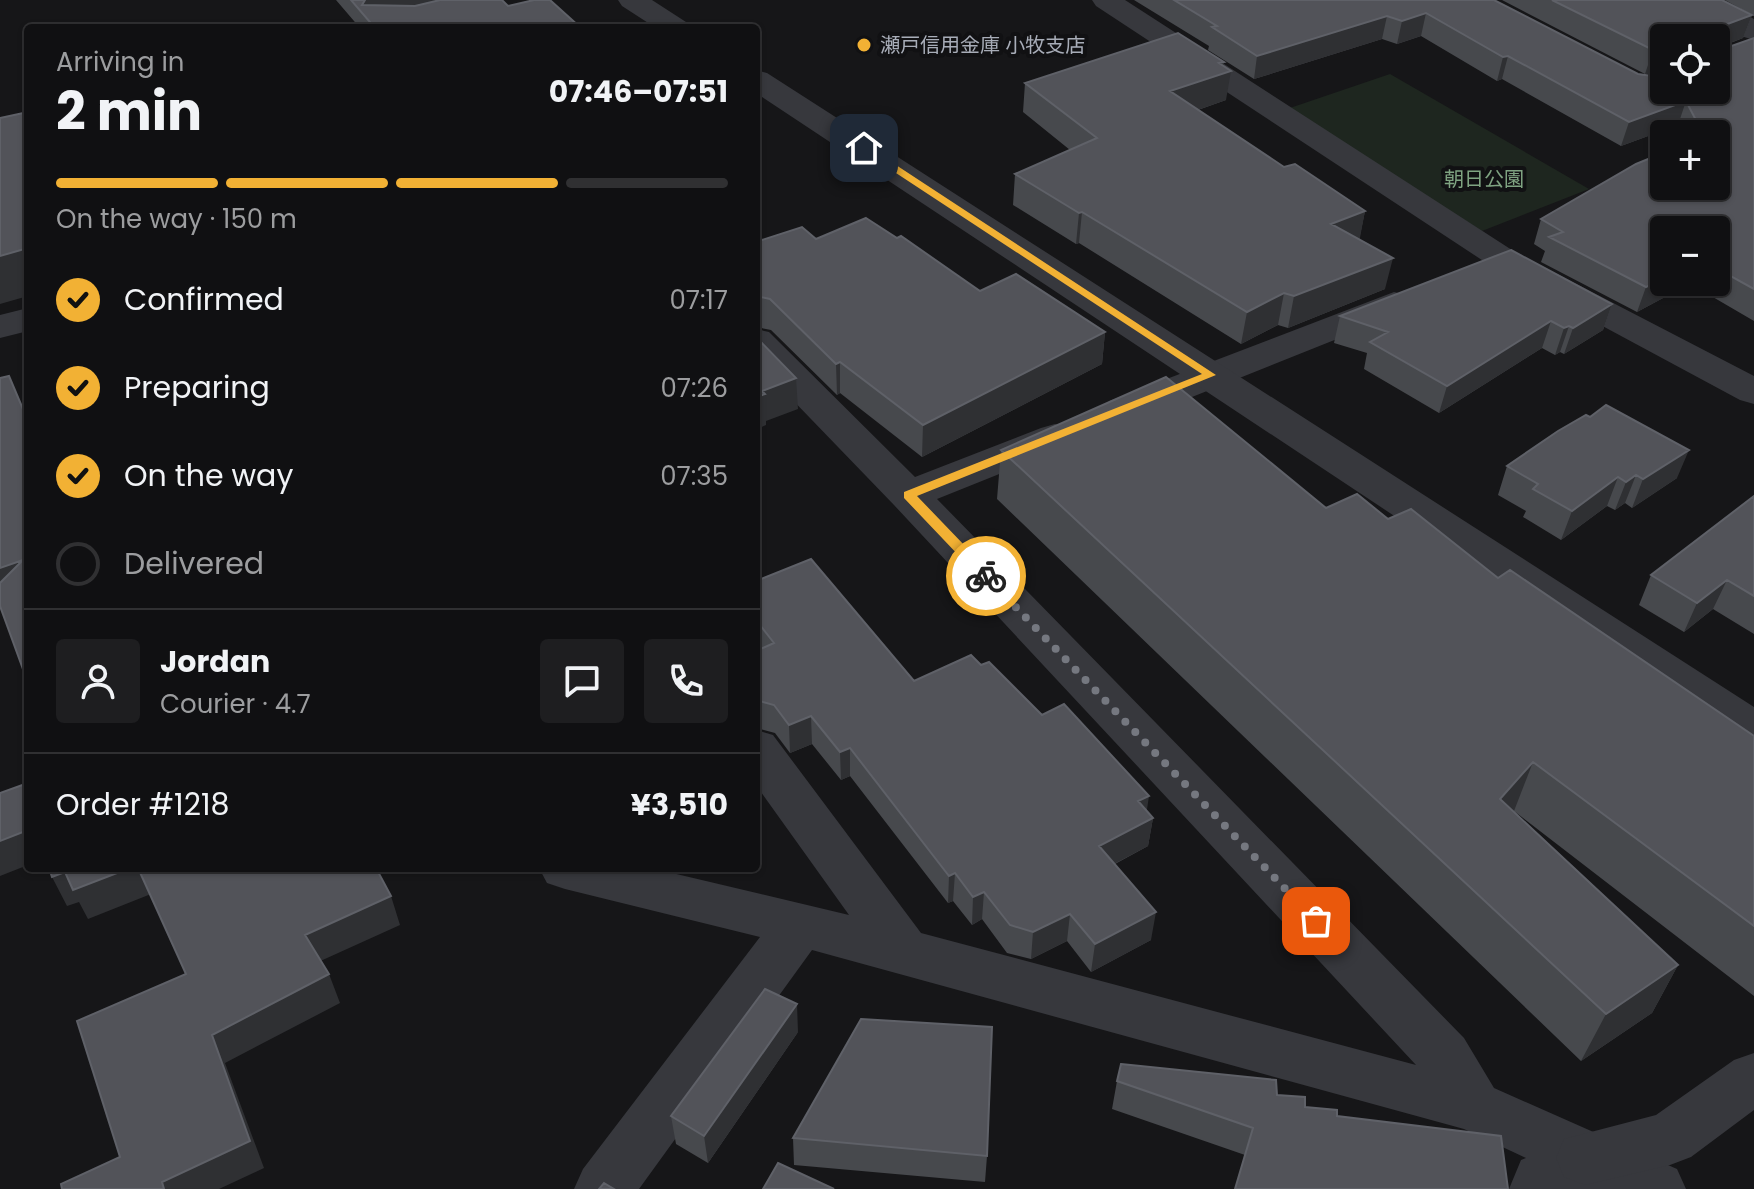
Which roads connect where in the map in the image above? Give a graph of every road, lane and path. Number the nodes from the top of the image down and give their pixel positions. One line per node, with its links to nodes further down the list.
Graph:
1 (632, 0): 4 (street)
2 (1106, 0): 7 (street)
3 (1698, 0): 5 (street)
4 (670, 24)
5 (1750, 44)
6 (760, 82): 11 (street)
7 (1503, 259): 11 (street); 12 (street)
8 (24, 320): 9 (street)
9 (0, 327)
10 (760, 344): 13 (street)
11 (1210, 375): 13 (street); 14 (street)
12 (1754, 392)
13 (909, 495): 20 (street)
14 (1754, 730)
15 (760, 753): 18 (street)
16 (581, 872): 17 (street)
17 (800, 925): 18 (street); 22 (street)
18 (904, 951): 20 (street)
19 (1754, 1078): 21 (street)
20 (1474, 1106): 21 (street)
21 (1562, 1174): 23 (street)
22 (604, 1189)
23 (1656, 1189)

